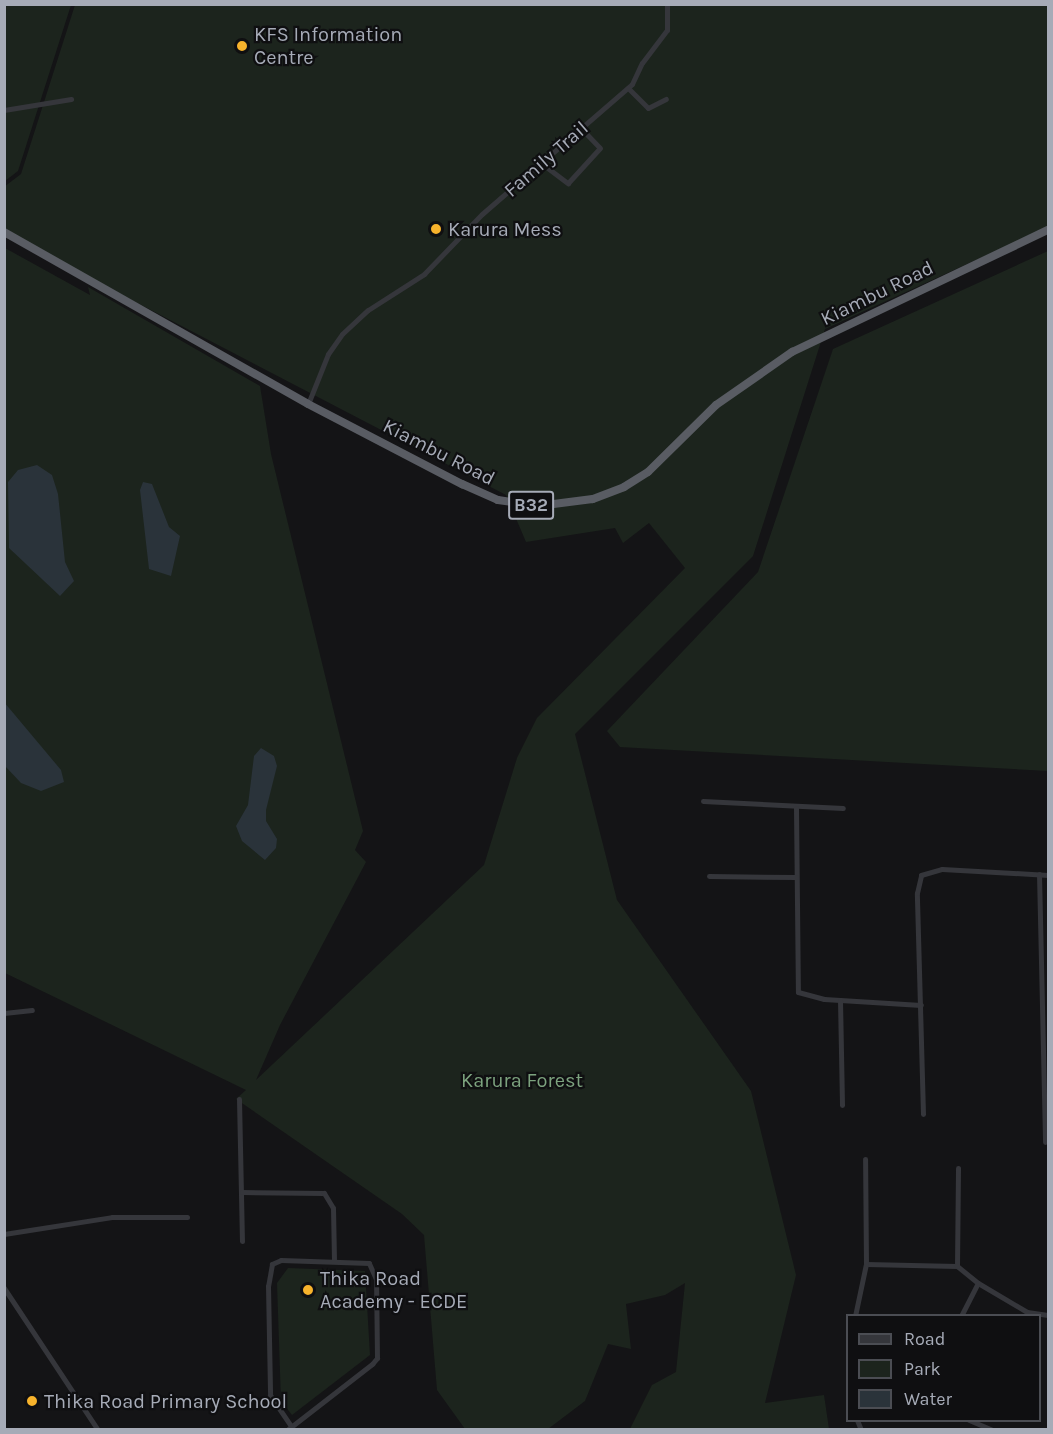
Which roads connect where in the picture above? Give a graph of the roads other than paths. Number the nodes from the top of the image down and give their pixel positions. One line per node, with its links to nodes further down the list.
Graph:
1 (667, 4): 2 (street, Family Trail)
2 (628, 88): 4 (street); 6 (street, Family Trail)
3 (71, 99): 5 (street)
4 (666, 99)
5 (4, 110)
6 (581, 128): 7 (street, Family Trail); 7 (street)
7 (541, 163): 10 (street, Family Trail)
8 (1048, 230): 10 (highway, Kiambu Road / B32)
9 (4, 232): 10 (highway, Kiambu Road / B32)
10 (308, 404)
11 (703, 801): 12 (street)
12 (796, 808): 13 (street); 17 (street)
13 (843, 808)
14 (1039, 874): 15 (street); 19 (street); 25 (street)
15 (1048, 875)
16 (709, 876): 17 (street)
17 (796, 877): 18 (street)
18 (840, 1000): 19 (street); 23 (street)
19 (921, 1005): 24 (street)
20 (32, 1010): 21 (street)
21 (4, 1013)
22 (239, 1099): 28 (street)
23 (842, 1105)
24 (923, 1114)
25 (1045, 1142)
26 (865, 1159): 33 (street)
27 (958, 1168): 34 (street)
28 (242, 1191): 31 (street); 32 (street)
29 (187, 1217): 30 (street)
30 (4, 1234)
31 (242, 1241)
32 (334, 1260): 41 (street); 41 (street)
33 (866, 1264): 34 (street); 37 (street)
34 (957, 1266): 35 (street)
35 (978, 1283): 38 (street); 39 (street)
36 (4, 1288): 42 (street)
37 (855, 1314)
38 (963, 1314)
39 (1030, 1314)
40 (974, 1422): 43 (street)
41 (289, 1428)
42 (98, 1430)
43 (992, 1430)

